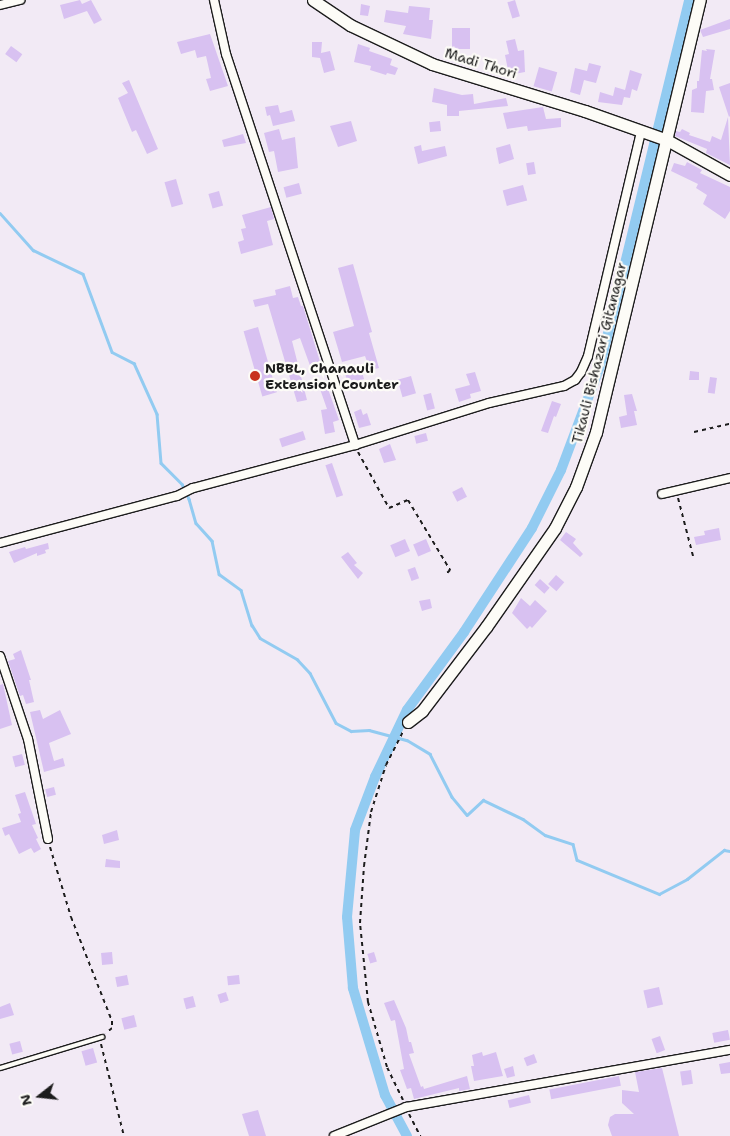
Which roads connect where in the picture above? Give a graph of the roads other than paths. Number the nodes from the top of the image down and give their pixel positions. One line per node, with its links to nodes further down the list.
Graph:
1 (20, 0): 5 (street)
2 (214, 0): 9 (street)
3 (313, 0): 6 (street, Madi Thori)
4 (700, 0): 7 (street, Tikauli Bishazari Gitanagar)
5 (0, 5)
6 (645, 133): 7 (street, Madi Thori); 9 (street)
7 (666, 140): 8 (street, Madi Thori); 14 (street, Tikauli Bishazari Gitanagar)
8 (730, 175)
9 (355, 445): 12 (street)
10 (730, 478): 11 (street)
11 (662, 494)
12 (0, 543)
13 (0, 656): 15 (street)
14 (408, 722)
15 (48, 839)
16 (102, 1037): 18 (lane)
17 (730, 1050): 19 (street)
18 (0, 1068)
19 (334, 1136)

